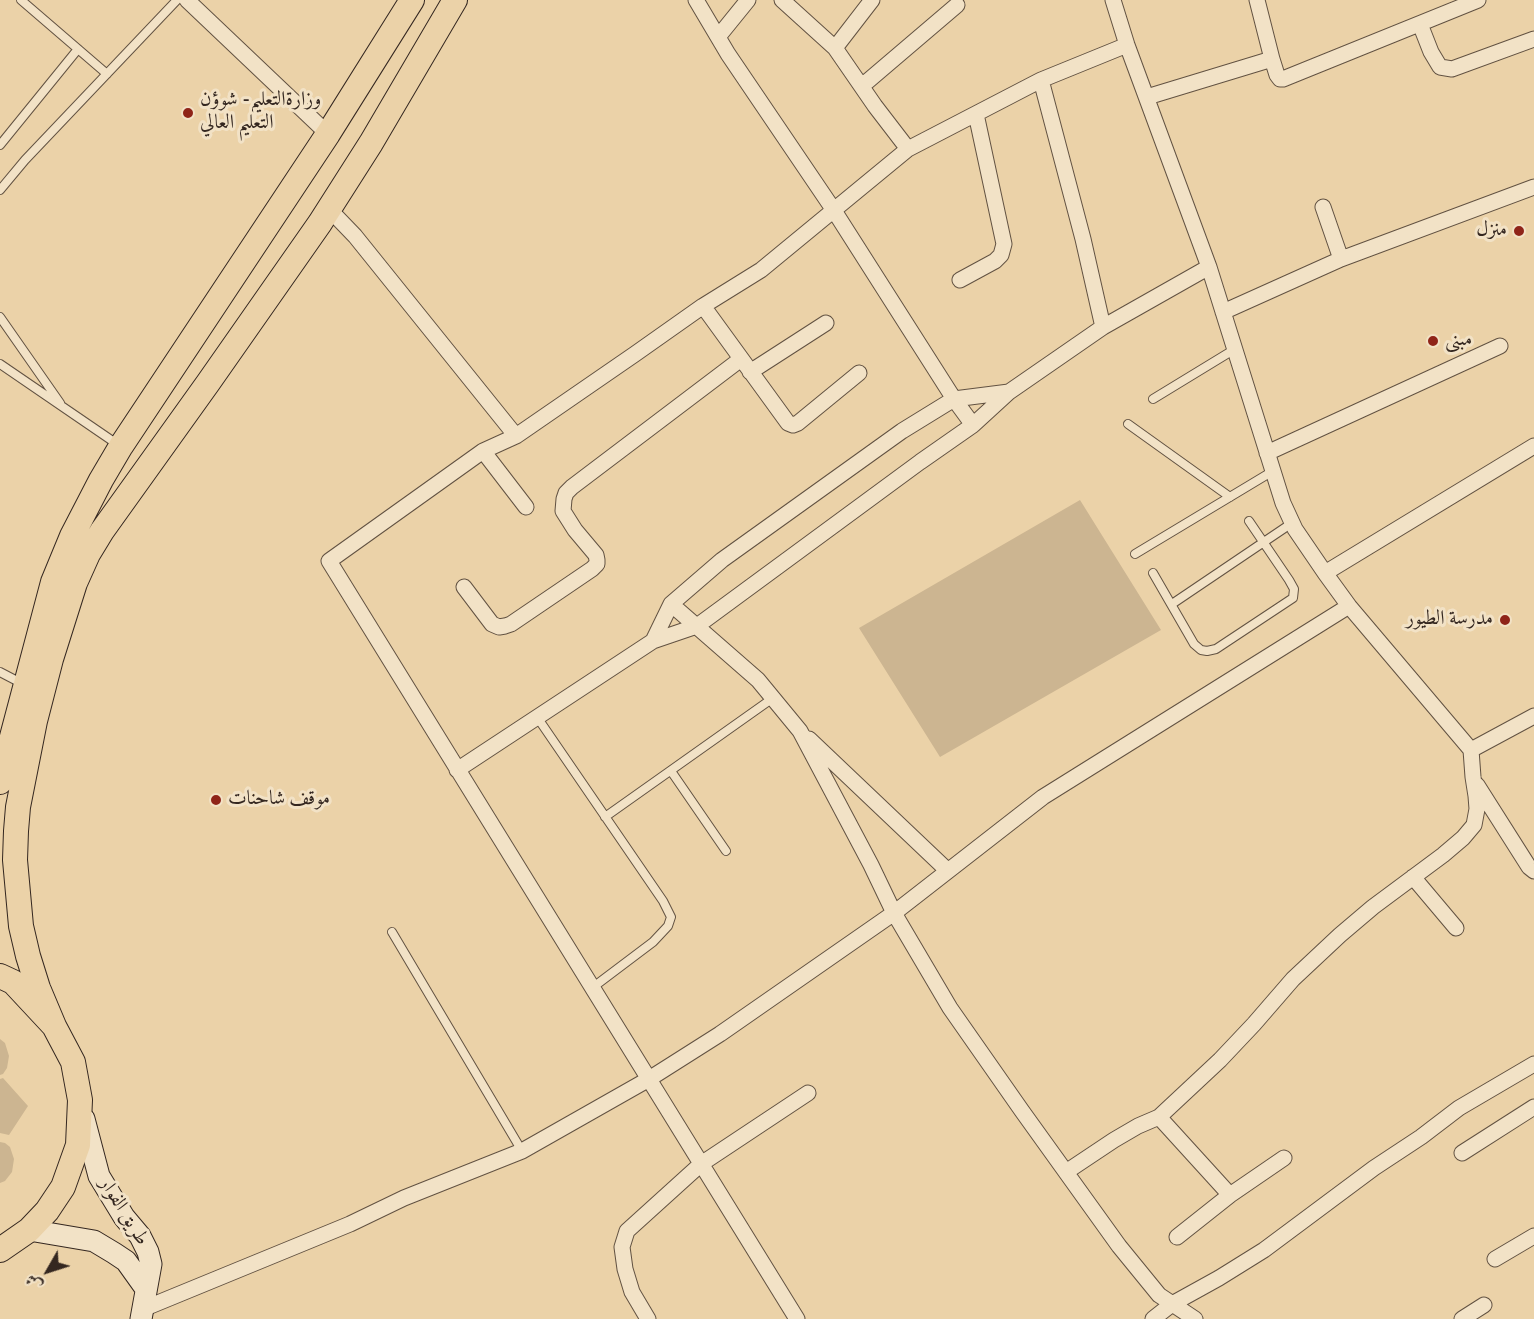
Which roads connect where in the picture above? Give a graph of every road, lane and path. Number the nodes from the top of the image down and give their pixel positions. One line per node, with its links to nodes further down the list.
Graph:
1 (21, 0): 19 (lane)
2 (177, 0): 21 (lane)
3 (187, 0): 26 (street)
4 (412, 0): 26 (highway)
5 (455, 0): 32 (highway)
6 (696, 0): 15 (street)
7 (748, 0): 15 (street)
8 (782, 0): 18 (street)
9 (872, 0): 18 (street)
10 (1113, 0): 17 (street)
11 (1257, 0): 20 (street)
12 (1478, 0): 14 (street)
13 (957, 5): 23 (street)
14 (1420, 24): 16 (street); 20 (street)
15 (718, 37): 33 (street)
16 (1534, 39)
17 (1127, 45): 22 (street); 24 (street)
18 (836, 48): 23 (street)
19 (78, 49): 21 (lane); 27 (lane)
20 (1272, 59): 24 (street)
21 (107, 74): 30 (lane)
22 (1041, 80): 25 (street); 41 (street)
23 (862, 86): 28 (street)
24 (1147, 97): 35 (street)
25 (976, 114): 28 (street); 36 (street)
26 (328, 134): 54 (highway)
27 (0, 146)
28 (908, 149): 33 (street)
29 (1534, 188): 34 (street)
30 (0, 190)
31 (1323, 207): 34 (street)
32 (329, 209): 53 (street); 94 (highway)
33 (833, 209): 37 (street); 48 (street)
34 (1341, 259): 38 (street)
35 (1209, 267): 38 (street); 41 (street)
36 (960, 280)
37 (703, 306): 45 (street); 53 (street)
38 (1223, 312): 43 (street)
39 (0, 317): 50 (lane)
40 (825, 323): 45 (street)
41 (1103, 327): 47 (street)
42 (1500, 346): 57 (street)
43 (1235, 349): 49 (lane); 57 (street)
44 (0, 364): 50 (lane)
45 (746, 365): 46 (street); 67 (street)
46 (859, 374)
47 (1009, 392): 48 (street); 52 (street)
48 (954, 399): 52 (street); 68 (street)
49 (1153, 399)
50 (63, 407): 54 (lane)
51 (1128, 424): 59 (lane)
52 (974, 425): 71 (street)
53 (516, 436): 56 (street)
54 (121, 446): 74 (highway)
55 (1534, 446): 66 (street)
56 (483, 452): 60 (street); 80 (street)
57 (1267, 453): 58 (street)
58 (1273, 471): 59 (lane); 62 (street)
59 (1230, 496): 64 (lane)
60 (526, 507)
61 (1249, 521): 63 (lane)
62 (1292, 523): 63 (lane); 66 (street)
63 (1264, 543): 69 (lane); 69 (lane)
64 (1135, 554)
65 (1153, 573): 69 (lane)
66 (1325, 573): 70 (street)
67 (464, 587)
68 (671, 604): 71 (street); 72 (street)
69 (1172, 604)
70 (1349, 606): 79 (street); 86 (street)
71 (696, 626): 72 (street); 75 (street)
72 (653, 640): 77 (street)
73 (0, 672): 74 (lane)
74 (25, 684): 83 (highway)
75 (773, 698): 78 (street); 81 (lane)
76 (1534, 716): 79 (street)
77 (537, 717): 80 (street); 84 (lane)
78 (800, 731): 86 (street); 89 (street)
79 (1472, 750): 82 (street)
80 (457, 770): 93 (street)
81 (671, 771): 84 (lane); 85 (lane)
82 (1473, 777): 87 (street); 88 (street)
83 (0, 782)
84 (605, 817): 93 (lane)
85 (726, 851)
86 (948, 871): 89 (street)
87 (1534, 871)
88 (1413, 878): 90 (street); 100 (street)
89 (894, 913): 96 (street); 105 (street)
90 (1456, 928)
91 (392, 932): 101 (lane)
92 (0, 976): 94 (highway)
93 (592, 988): 96 (street)
94 (54, 1026): 98 (highway)
95 (1534, 1064): 112 (street)
96 (649, 1079): 101 (street); 104 (street)
97 (808, 1093): 104 (street)
98 (80, 1100): 107 (highway); 113 (main road, طريق الفوار)
99 (1534, 1107): 102 (street)
100 (1159, 1117): 105 (street); 106 (street)
101 (522, 1151): 113 (street)
102 (1462, 1153)
103 (1284, 1158): 106 (street)
104 (701, 1164): 115 (street); 116 (street)
105 (1066, 1172): 112 (street)
106 (1230, 1195): 109 (street)
107 (29, 1230): 110 (highway); 113 (main road, طريق الفوار)
108 (1534, 1236): 111 (street)
109 (1177, 1237)
110 (0, 1250)
111 (1495, 1260)
112 (1172, 1304): 117 (street); 118 (street)
113 (143, 1305)
114 (1484, 1305): 119 (street)
115 (648, 1319)
116 (797, 1319)
117 (1153, 1319)
118 (1195, 1319)
119 (1462, 1319)

